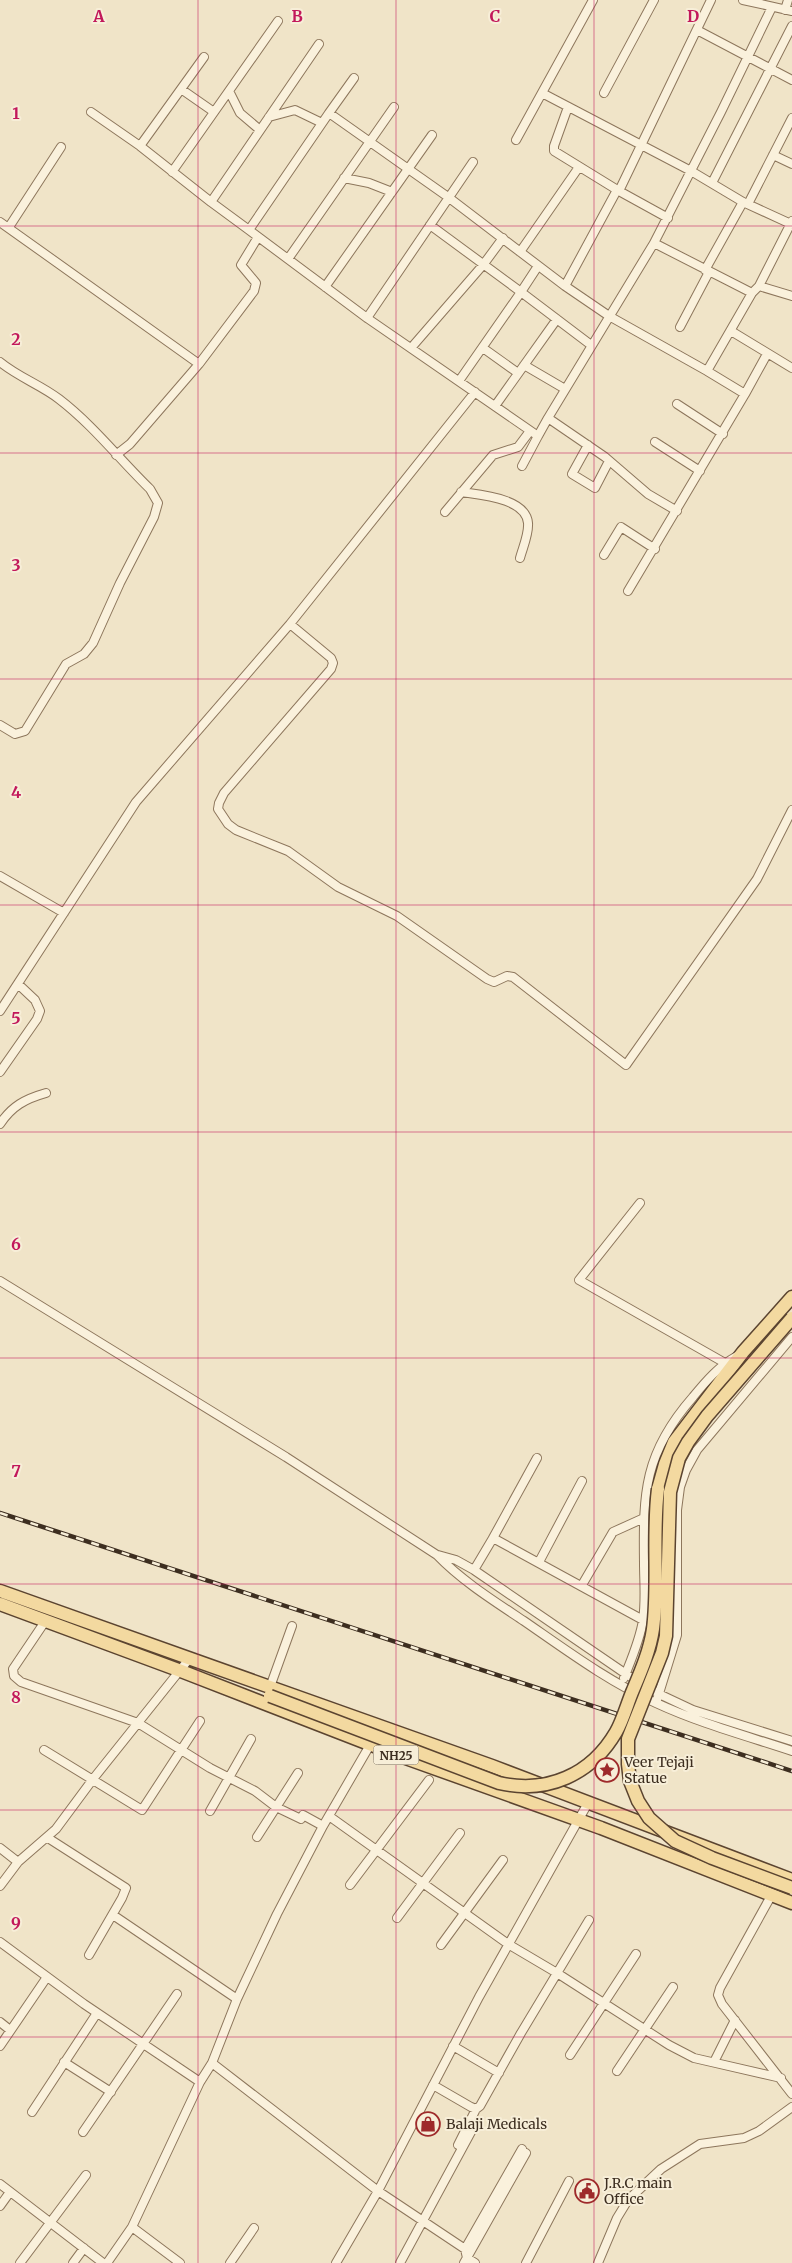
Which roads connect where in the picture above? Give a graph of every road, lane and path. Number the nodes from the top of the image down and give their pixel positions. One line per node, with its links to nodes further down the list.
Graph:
1 (594, 0): 19 (street)
2 (654, 0): 20 (street)
3 (711, 0): 10 (street)
4 (744, 0): 6 (street)
5 (788, 0): 7 (street)
6 (772, 7): 7 (street); 13 (street)
7 (788, 11)
8 (278, 21): 18 (street)
9 (792, 26): 14 (street)
10 (696, 30): 13 (street); 33 (street)
11 (319, 44): 26 (street)
12 (204, 56): 17 (street)
13 (748, 56): 14 (street); 41 (street)
14 (772, 69): 16 (street); 44 (street)
15 (354, 78): 25 (street)
16 (792, 80)
17 (181, 89): 24 (street); 34 (street)
18 (229, 91): 24 (street); 29 (street)
19 (542, 93): 22 (street); 31 (street)
20 (604, 93)
21 (394, 107): 32 (street)
22 (568, 107): 33 (street); 39 (street)
23 (91, 112): 34 (street)
24 (214, 112): 42 (street)
25 (329, 113): 28 (street); 32 (street)
26 (269, 117): 28 (street); 29 (street)
27 (792, 118): 36 (street)
28 (322, 123): 55 (street)
29 (260, 130): 48 (street)
30 (432, 135): 40 (street)
31 (516, 140)
32 (369, 141): 40 (street); 43 (street)
33 (641, 145): 41 (street); 45 (street)
34 (140, 146): 42 (street)
35 (61, 147): 54 (street)
36 (773, 154): 38 (street); 49 (street)
37 (473, 162): 47 (street)
38 (792, 164)
39 (579, 167): 45 (street); 59 (street)
40 (408, 169): 46 (street); 47 (street)
41 (691, 171): 44 (street); 50 (street)
42 (172, 172): 48 (street)
43 (344, 178): 46 (street); 60 (street)
44 (712, 183): 49 (street)
45 (618, 190): 50 (street); 64 (street)
46 (392, 192): 66 (street)
47 (448, 197): 53 (street); 57 (street)
48 (211, 202): 55 (street)
49 (745, 203): 52 (street); 63 (street)
50 (668, 218): 58 (street)
51 (0, 222): 54 (street)
52 (791, 223): 65 (street)
53 (430, 225): 61 (street); 71 (street)
54 (9, 227): 80 (street)
55 (249, 230): 56 (street)
56 (258, 237): 60 (street); 80 (street)
57 (502, 238): 59 (street); 61 (street)
58 (654, 243): 63 (street); 70 (street)
59 (520, 252): 62 (street)
60 (288, 259): 66 (street)
61 (484, 265): 67 (street); 76 (street)
62 (538, 266): 64 (street); 67 (street)
63 (707, 271): 68 (street); 73 (street)
64 (565, 286): 70 (street)
65 (759, 286): 68 (street); 69 (street)
66 (325, 287): 71 (street)
67 (521, 292): 72 (street); 77 (street)
68 (752, 293): 74 (street)
69 (792, 296)
70 (609, 316): 75 (street); 83 (street)
71 (367, 318): 76 (street)
72 (557, 319): 75 (street); 81 (street)
73 (680, 327)
74 (731, 331): 78 (street); 83 (street)
75 (591, 345): 86 (street)
76 (411, 348): 85 (street)
77 (483, 348): 84 (street); 85 (street)
78 (767, 354): 82 (street); 88 (street)
79 (0, 362): 97 (street)
80 (199, 364): 97 (street)
81 (524, 365): 84 (street); 86 (street)
82 (792, 368)
83 (707, 371): 88 (street)
84 (518, 373): 90 (street)
85 (459, 381): 87 (street)
86 (565, 389): 91 (street)
87 (475, 392): 90 (street); 108 (street)
88 (745, 394): 93 (street)
89 (677, 404): 93 (street)
90 (495, 406): 92 (street)
91 (548, 418): 94 (street); 96 (street)
92 (530, 431): 94 (street); 101 (street)
93 (723, 434): 100 (street)
94 (538, 436): 99 (street)
95 (655, 442): 100 (street)
96 (588, 445): 98 (street); 98 (street)
97 (116, 455): 109 (street)
98 (609, 461): 102 (street)
99 (522, 466)
100 (700, 471): 102 (street)
101 (462, 492): 103 (street); 106 (street)
102 (677, 511): 104 (street)
103 (445, 512)
104 (655, 549): 105 (street); 107 (street)
105 (604, 555)
106 (520, 558)
107 (628, 591)
108 (290, 624): 110 (street); 112 (street)
109 (0, 725)
110 (792, 810)
111 (0, 876): 112 (street)
112 (64, 914): 113 (street)
113 (18, 984): 114 (street); 115 (street)
114 (0, 1011)
115 (0, 1072)
116 (46, 1094): 117 (street)
117 (0, 1124)
118 (640, 1203): 124 (street)
119 (0, 1281): 129 (street)
120 (792, 1297): 123 (main road)
121 (792, 1318): 175 (main road, bridge)
122 (792, 1337): 144 (street)
123 (743, 1352): 124 (street); 142 (main road, bridge)
124 (726, 1362): 127 (street)
125 (537, 1458): 128 (street)
126 (582, 1481): 130 (street)
127 (644, 1518): 132 (street); 136 (street)
128 (493, 1538): 130 (street); 131 (street)
129 (436, 1555): 131 (street); 141 (street)
130 (539, 1562): 132 (street)
131 (474, 1570): 140 (street)
132 (582, 1585): 136 (street)
133 (0, 1591): 138 (main road)
134 (0, 1604): 135 (main road, NH25)
135 (46, 1620): 139 (main road, NH25); 147 (street)
136 (643, 1620): 140 (street)
137 (292, 1626): 142 (street)
138 (189, 1659): 139 (street); 142 (main road)
139 (182, 1671): 143 (main road, NH25); 147 (street)
140 (626, 1674): 141 (street); 144 (street)
141 (621, 1685): 145 (street)
142 (270, 1692): 143 (main road); 158 (main road, NH25)
143 (237, 1693): 150 (main road, NH25)
144 (659, 1694): 145 (street); 149 (street)
145 (656, 1703): 153 (street)
146 (200, 1721): 152 (street)
147 (138, 1722): 152 (street); 156 (street)
148 (251, 1739): 155 (street)
149 (792, 1741)
150 (370, 1745): 161 (street); 162 (main road, NH25)
151 (44, 1750): 156 (street)
152 (181, 1751): 155 (street); 156 (street)
153 (792, 1751)
154 (298, 1773): 159 (street)
155 (229, 1778): 159 (street); 160 (street)
156 (93, 1779): 166 (street)
157 (429, 1780): 168 (street)
158 (588, 1803): 162 (street); 171 (main road, NH25)
159 (276, 1806): 163 (street); 165 (street)
160 (210, 1811)
161 (329, 1816): 163 (street); 168 (street)
162 (579, 1820): 176 (main road, NH25); 183 (street)
163 (323, 1826): 191 (street)
164 (460, 1833): 172 (street)
165 (257, 1837)
166 (48, 1838): 170 (street); 179 (street)
167 (0, 1848): 170 (street)
168 (377, 1850): 172 (street); 173 (street)
169 (503, 1860): 178 (street)
170 (18, 1862): 174 (street)
171 (792, 1880)
172 (422, 1884): 178 (street); 180 (street)
173 (350, 1885)
174 (0, 1886)
175 (792, 1888)
176 (771, 1896): 177 (main road, NH25); 194 (street)
177 (792, 1904)
178 (464, 1914): 183 (street); 184 (street)
179 (113, 1915): 186 (street); 191 (street)
180 (397, 1918)
181 (589, 1920): 187 (street)
182 (0, 1942): 188 (street)
183 (508, 1944): 187 (street); 200 (street)
184 (441, 1945)
185 (636, 1954): 192 (street)
186 (89, 1955)
187 (557, 1973): 192 (street); 206 (street)
188 (48, 1977): 193 (street); 197 (street)
189 (672, 1987): 196 (street)
190 (177, 1994): 198 (street)
191 (237, 1999): 204 (street)
192 (602, 2004): 196 (street); 201 (street)
193 (97, 2013): 198 (street); 202 (street)
194 (735, 2020): 203 (street); 207 (street)
195 (0, 2022): 197 (street)
196 (644, 2029): 203 (street); 205 (street)
197 (10, 2030): 199 (street)
198 (144, 2045): 208 (street); 210 (street)
199 (0, 2046)
200 (453, 2046): 206 (street); 209 (street)
201 (570, 2055)
202 (64, 2062): 210 (street); 214 (street)
203 (714, 2062): 207 (street)
204 (212, 2063): 208 (street); 221 (street)
205 (617, 2071)
206 (499, 2073): 213 (street)
207 (781, 2078): 211 (street)
208 (200, 2082): 226 (street)
209 (434, 2085): 213 (street); 221 (street)
210 (111, 2092): 216 (street)
211 (792, 2094)
212 (792, 2107): 240 (street)
213 (476, 2108): 224 (street)
214 (32, 2112)
215 (472, 2130): 224 (street)
216 (83, 2132)
217 (524, 2151): 229 (street)
218 (86, 2175): 225 (street)
219 (571, 2182): 239 (street)
220 (0, 2184): 222 (street)
221 (378, 2191): 224 (street); 236 (street)
222 (10, 2192): 223 (street); 225 (street)
223 (0, 2206)
224 (423, 2216): 229 (street); 237 (street)
225 (51, 2223): 228 (street); 230 (street)
226 (132, 2227): 233 (street); 234 (street)
227 (254, 2228): 235 (street)
228 (84, 2248): 231 (street); 232 (street)
229 (465, 2257): 238 (street)
230 (20, 2263)
231 (73, 2263)
232 (103, 2263)
233 (107, 2263)
234 (180, 2263)
235 (230, 2263)
236 (336, 2263)
237 (400, 2263)
238 (475, 2263)
239 (527, 2263)
240 (598, 2263)

